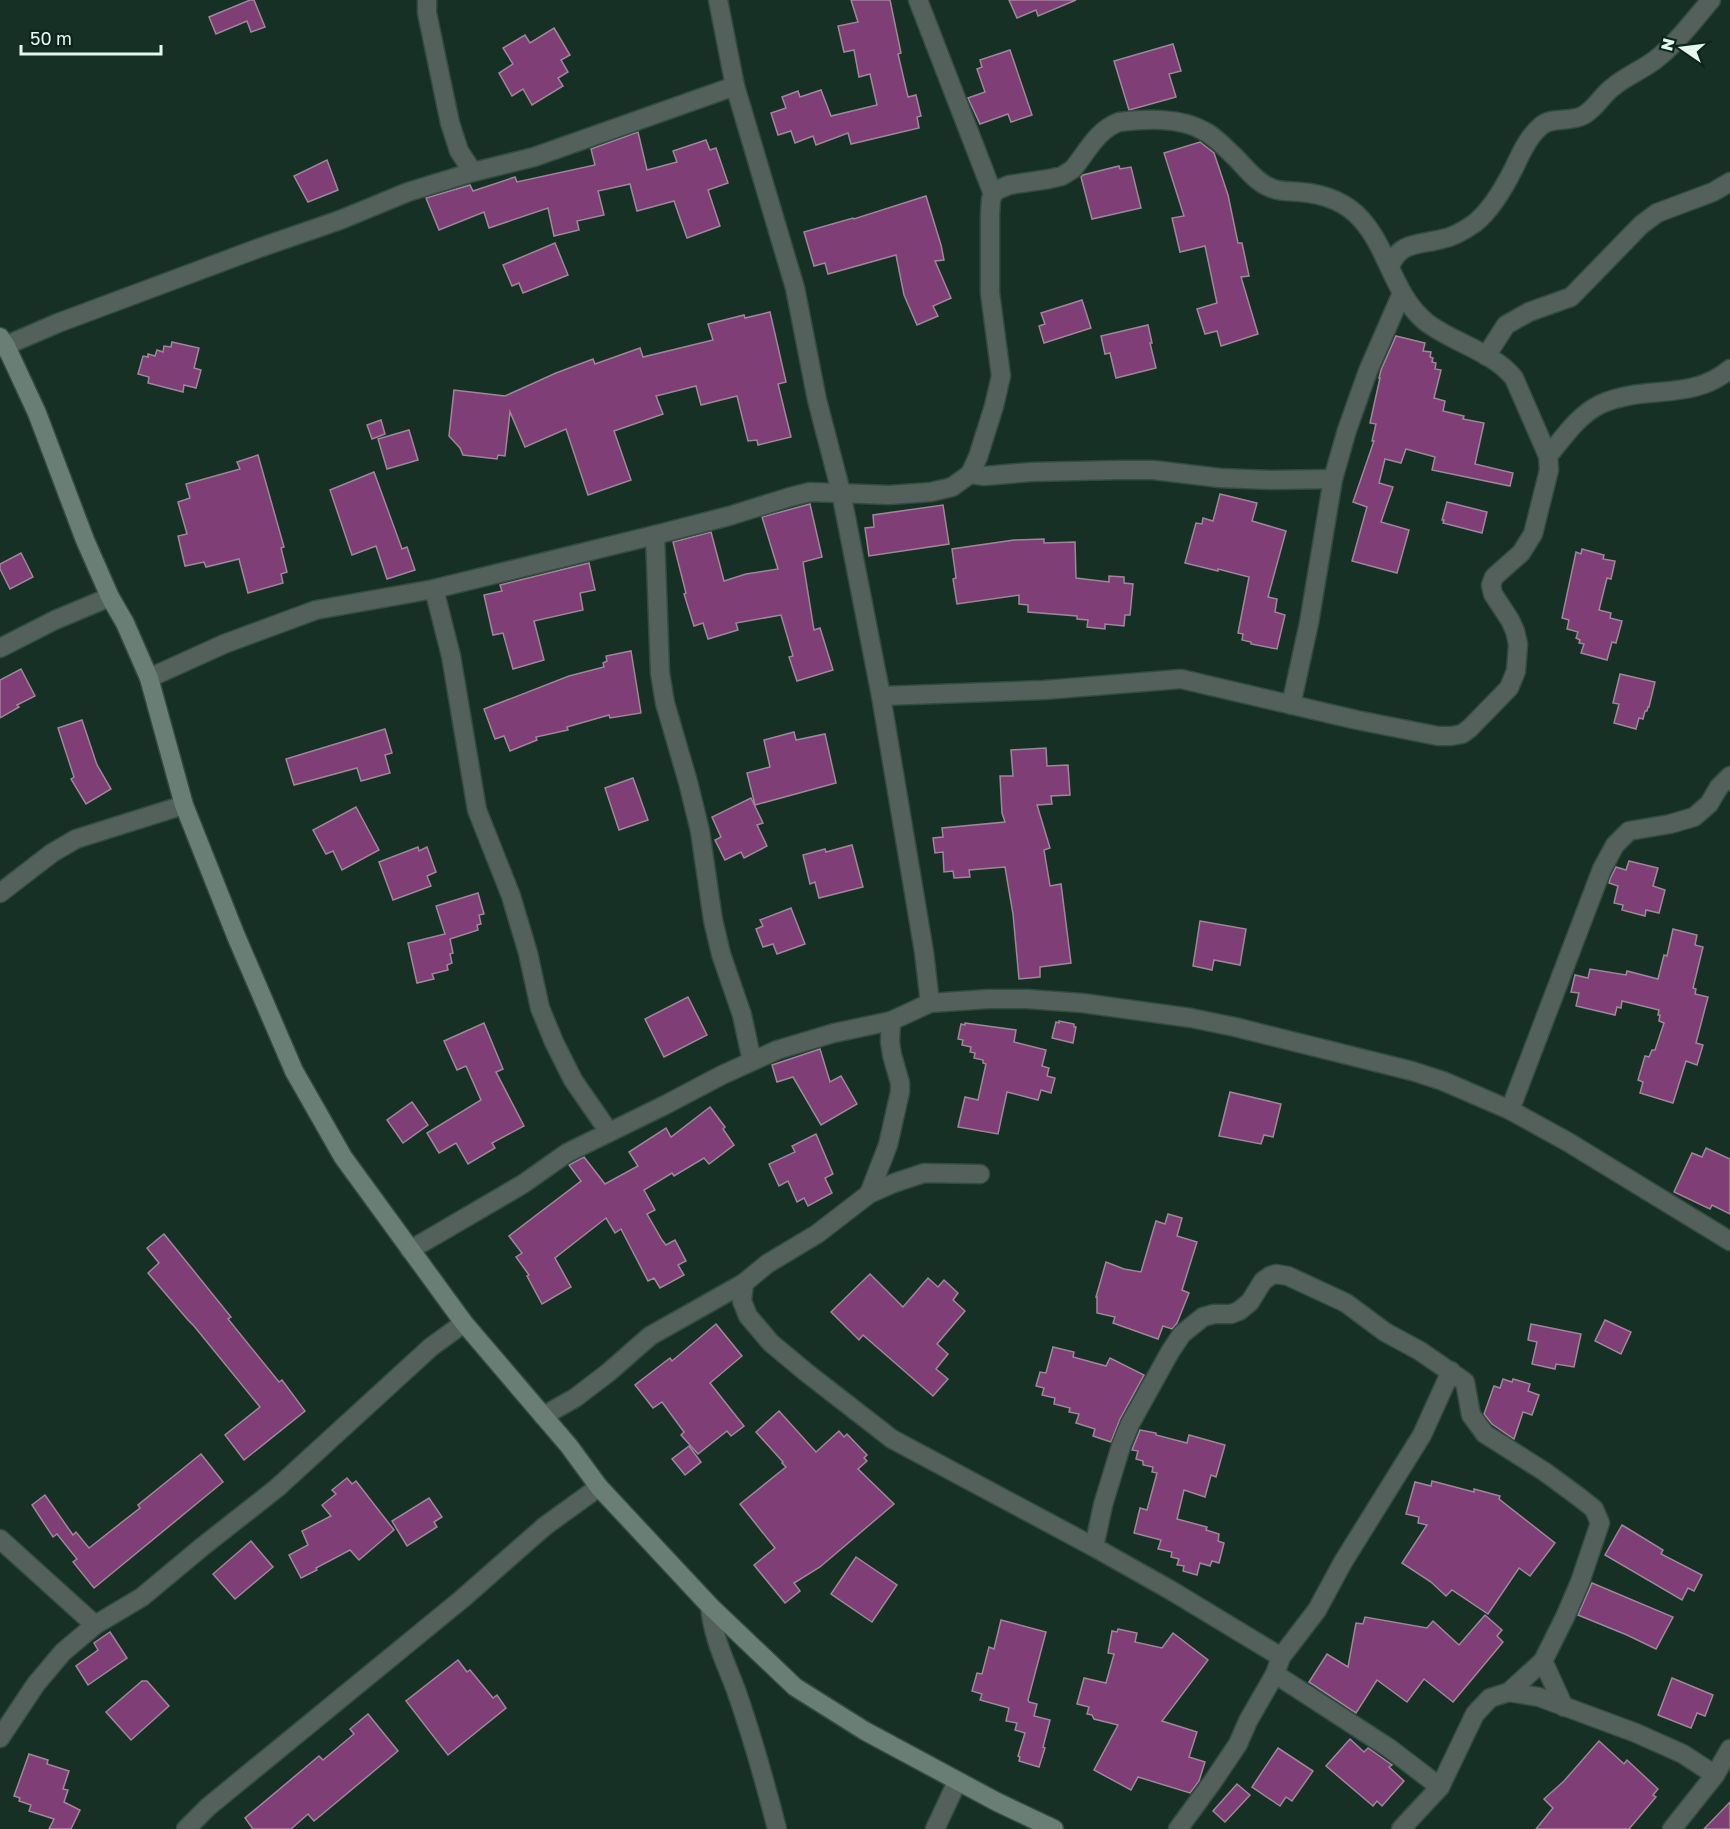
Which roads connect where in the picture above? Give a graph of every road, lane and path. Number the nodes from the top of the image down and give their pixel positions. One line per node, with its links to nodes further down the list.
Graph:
1 (427, 0): 6 (street)
2 (718, 0): 5 (street)
3 (918, 0): 8 (street)
4 (1711, 0): 9 (street)
5 (735, 86): 6 (street); 17 (street)
6 (473, 172): 11 (street)
7 (1730, 182): 12 (street)
8 (993, 194): 9 (street); 15 (street)
9 (1390, 267): 10 (street)
10 (1402, 293): 12 (street); 16 (street)
11 (2, 344): 20 (main road)
12 (1486, 356): 14 (street)
13 (1730, 369): 14 (street)
14 (1548, 456): 24 (street)
15 (970, 474): 16 (street); 17 (street)
16 (1333, 479): 24 (street)
17 (842, 492): 18 (street); 23 (street)
18 (655, 535): 19 (street); 30 (street)
19 (434, 589): 22 (street); 32 (street)
20 (110, 597): 21 (street); 22 (main road)
21 (0, 648)
22 (149, 678): 26 (main road)
23 (881, 696): 24 (street); 28 (street)
24 (1291, 705)
25 (1730, 776): 31 (street)
26 (184, 805): 27 (street); 36 (main road)
27 (0, 893)
28 (930, 1003): 29 (street); 31 (street)
29 (891, 1021): 30 (street); 34 (street)
30 (752, 1061): 32 (street)
31 (1510, 1110): 35 (street)
32 (609, 1132): 36 (street)
33 (980, 1174): 34 (street)
34 (869, 1194): 37 (street)
35 (1730, 1241)
36 (410, 1250): 38 (main road)
37 (744, 1283): 40 (street); 43 (street)
38 (464, 1323): 40 (main road); 45 (street)
39 (1451, 1371): 43 (street); 46 (street); 47 (street)
40 (543, 1416): 41 (main road)
41 (599, 1487): 44 (main road); 55 (street)
42 (0, 1539): 45 (street)
43 (1094, 1547): 47 (street)
44 (710, 1606): 53 (main road); 56 (street)
45 (95, 1625): 50 (street)
46 (1543, 1662): 48 (street); 49 (street)
47 (1278, 1666): 54 (street); 59 (street)
48 (1509, 1692): 49 (street); 54 (street)
49 (1564, 1707): 52 (street)
50 (0, 1738)
51 (1730, 1749): 52 (street)
52 (1715, 1775): 61 (street)
53 (957, 1782): 57 (street); 58 (main road)
54 (1440, 1787): 60 (street)
55 (186, 1829)
56 (777, 1829)
57 (935, 1829)
58 (1054, 1829)
59 (1178, 1829)
60 (1401, 1829)
61 (1672, 1829)

